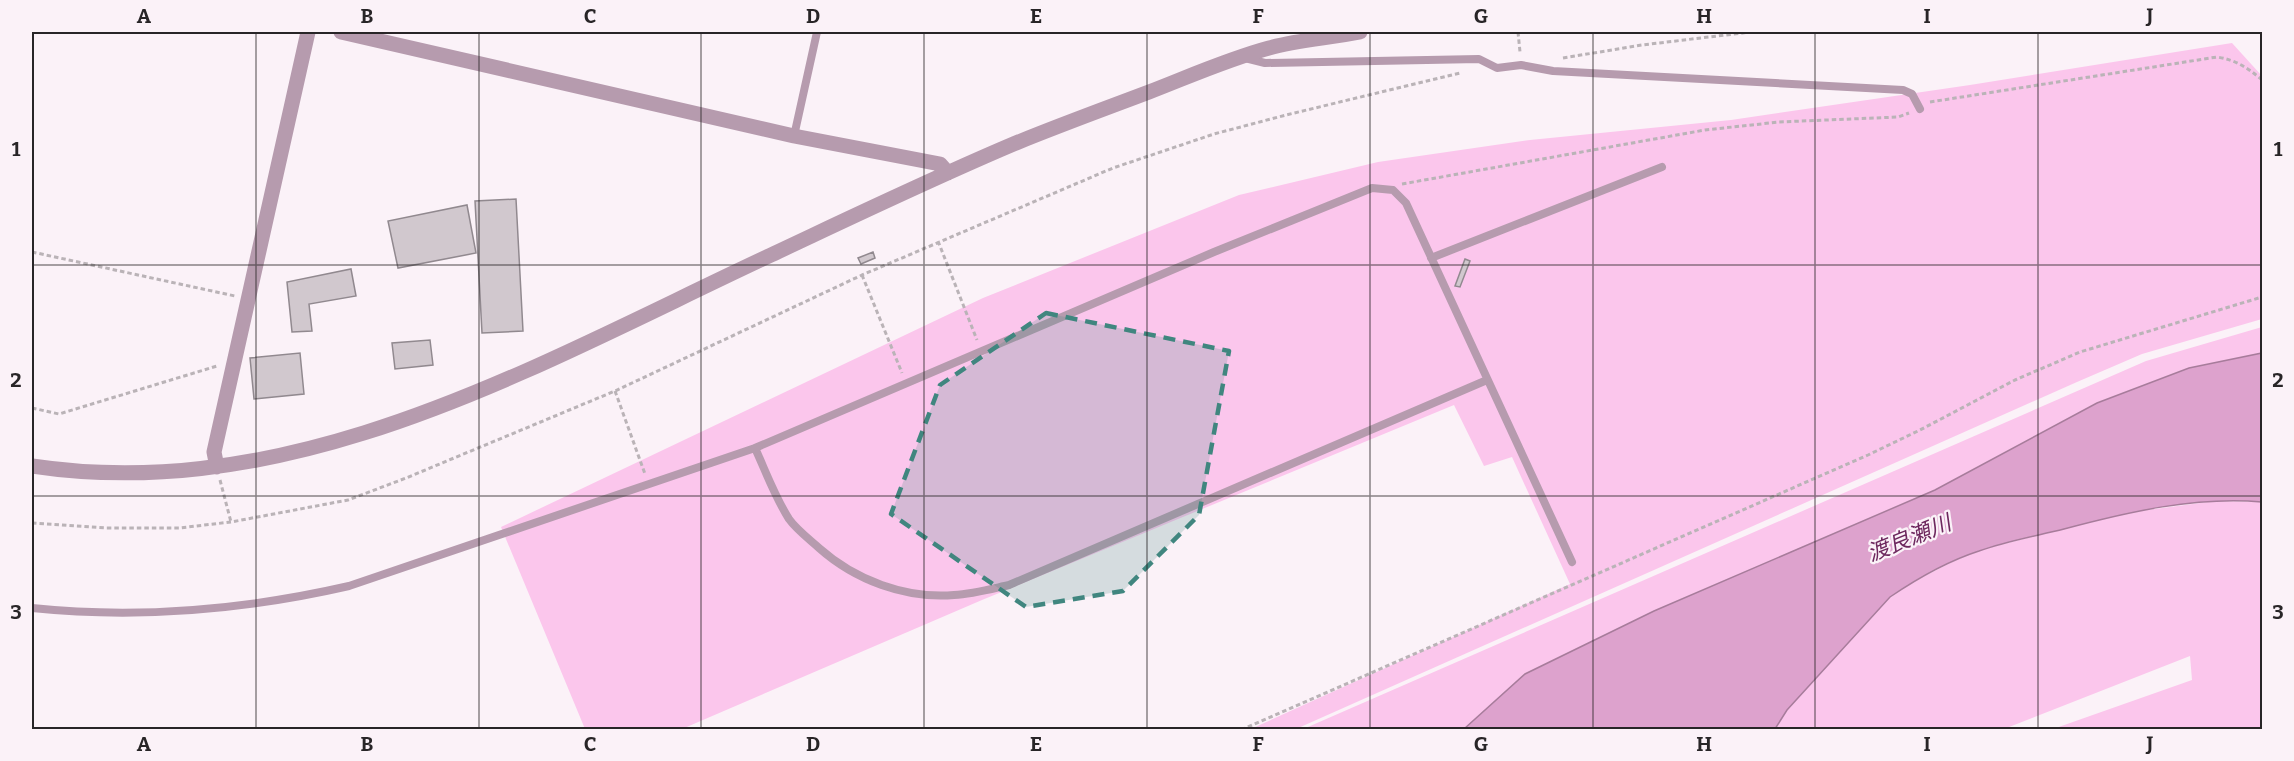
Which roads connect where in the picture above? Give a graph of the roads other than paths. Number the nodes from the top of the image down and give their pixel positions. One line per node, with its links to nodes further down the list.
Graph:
1 (308, 32): 15 (street)
2 (341, 32): 8 (street)
3 (817, 32): 8 (lane)
4 (1360, 32): 5 (street)
5 (1341, 33): 6 (street)
6 (1242, 57): 7 (lane); 10 (street)
7 (1920, 109)
8 (794, 136): 10 (street)
9 (1662, 167): 11 (lane)
10 (948, 173): 15 (street)
11 (1431, 258): 12 (lane); 13 (lane)
12 (1487, 380): 13 (lane); 16 (lane)
13 (755, 448): 17 (lane)
14 (32, 466): 15 (street)
15 (217, 467)
16 (1572, 562)
17 (32, 608)

